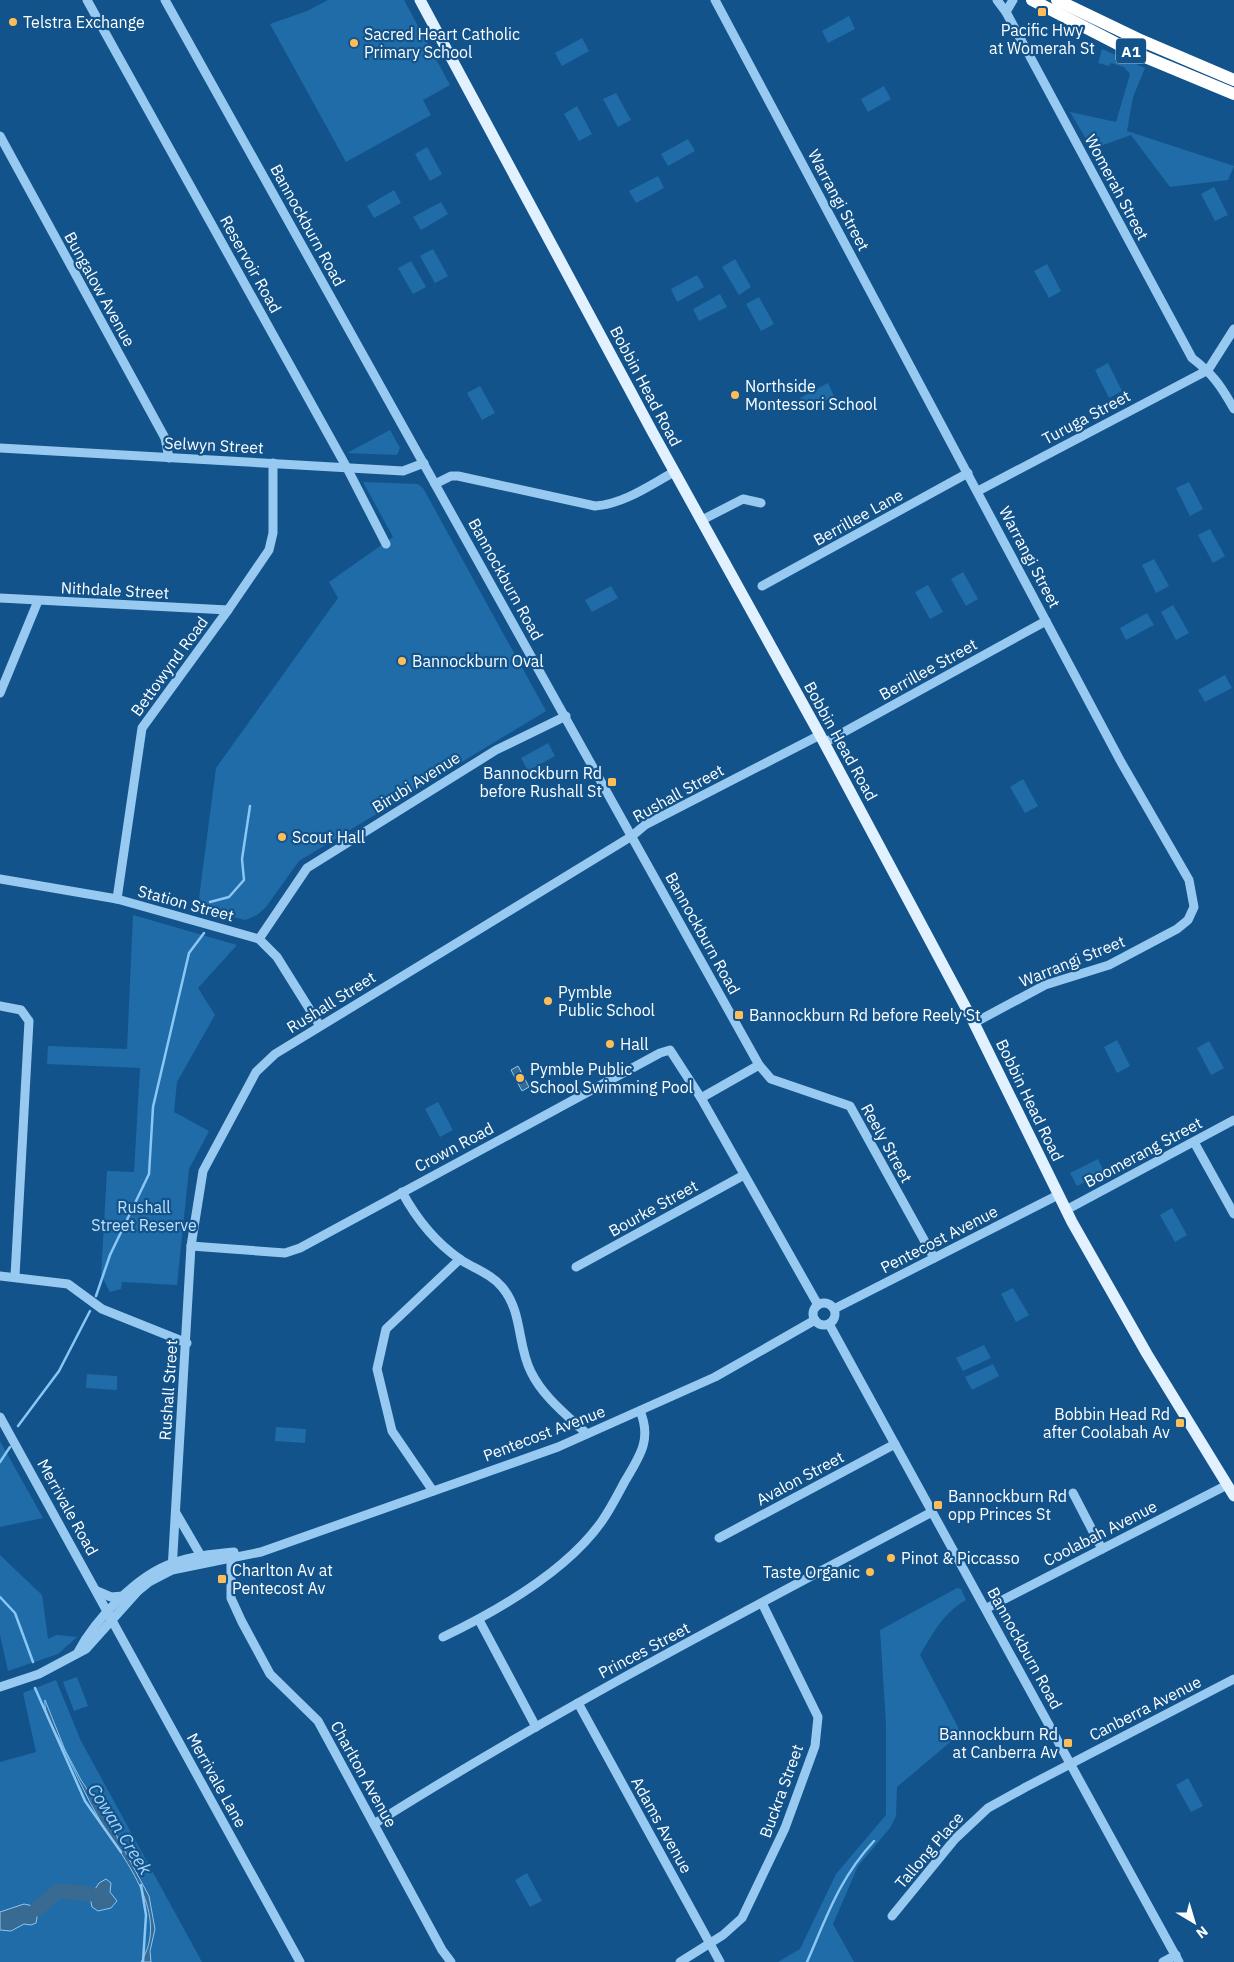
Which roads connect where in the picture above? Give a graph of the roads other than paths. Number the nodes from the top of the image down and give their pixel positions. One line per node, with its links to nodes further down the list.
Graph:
1 (87, 0): 20 (street, Reservoir Road)
2 (165, 0): 19 (street, Bannockburn Road)
3 (420, 0): 21 (main road, Bobbin Head Road)
4 (715, 0): 22 (street, Warrangi Street)
5 (997, 0): 9 (street, Womerah Street)
6 (1013, 0): 9 (street)
7 (1032, 0): 11 (highway, A1)
8 (1057, 0): 10 (highway, A1)
9 (1006, 12): 14 (street, Womerah Street)
10 (1234, 80)
11 (1234, 94)
12 (0, 136): 17 (street, Bungalow Avenue)
13 (1234, 328): 14 (street)
14 (1208, 370): 15 (street, Womerah Street); 24 (street, Turuga Street)
15 (1234, 409)
16 (0, 448): 17 (street, Selwyn Street)
17 (169, 458): 18 (street, Selwyn Street)
18 (274, 463): 20 (street, Selwyn Street); 31 (street, Bettowynd Road)
19 (424, 463): 20 (street, Selwyn Street); 23 (street, Bannockburn Road)
20 (347, 468): 27 (street, Reservoir Road)
21 (674, 472): 23 (street); 26 (main road, Bobbin Head Road)
22 (968, 474): 24 (street, Warrangi Street); 28 (street, Berrillee Lane)
23 (436, 484): 34 (street, Bannockburn Road)
24 (978, 491): 32 (street, Warrangi Street)
25 (761, 503): 26 (street)
26 (702, 520): 35 (main road, Bobbin Head Road)
27 (386, 544)
28 (762, 586)
29 (0, 598): 30 (street, Nithdale Street)
30 (38, 601): 31 (street, Nithdale Street); 33 (street)
31 (228, 610): 38 (street, Bettowynd Road)
32 (1046, 621): 35 (street, Berrillee Street); 41 (street, Warrangi Street)
33 (0, 693)
34 (566, 716): 36 (street, Bannockburn Road); 39 (street, Birubi Avenue)
35 (822, 739): 36 (street, Rushall Street); 41 (main road, Bobbin Head Road)
36 (632, 836): 42 (street, Rushall Street); 43 (street, Bannockburn Road)
37 (0, 878): 38 (street, Station Street)
38 (117, 900): 39 (street, Station Street)
39 (259, 939): 42 (street, Station Street)
40 (0, 1006): 57 (street)
41 (974, 1023): 49 (main road, Bobbin Head Road)
42 (320, 1026): 52 (street, Rushall Street)
43 (759, 1065): 44 (street); 53 (street, Reely Street)
44 (701, 1098): 47 (street); 48 (street, Crown Road)
45 (1234, 1120): 46 (street, Boomerang Street)
46 (1194, 1142): 50 (street, Boomerang Street); 51 (street)
47 (744, 1175): 55 (street, Bourke Street); 58 (street)
48 (402, 1192): 52 (street, Crown Road); 54 (street)
49 (1058, 1195): 50 (main road, Bobbin Head Road); 53 (street, Pentecost Avenue)
50 (1066, 1210): 67 (main road, Bobbin Head Road)
51 (1234, 1214)
52 (191, 1246): 62 (street, Rushall Street)
53 (934, 1258): 59 (street, Pentecost Avenue)
54 (460, 1259): 65 (street); 68 (street)
55 (576, 1267)
56 (0, 1276): 57 (street)
57 (15, 1276): 62 (street)
58 (818, 1305): 59 (street); 60 (street)
59 (834, 1309): 61 (street)
60 (815, 1320): 61 (street); 63 (street, Pentecost Avenue)
61 (829, 1324): 66 (street, Bannockburn Road)
62 (186, 1343): 72 (street, Rushall Street)
63 (640, 1411): 65 (street, Pentecost Avenue); 83 (street)
64 (0, 1417): 78 (street, Merrivale Road)
65 (587, 1434): 68 (street, Pentecost Avenue)
66 (895, 1444): 71 (street, Bannockburn Road); 73 (street, Avalon Street)
67 (1227, 1485): 70 (main road, Bobbin Head Road); 74 (street, Coolabah Avenue)
68 (434, 1491): 75 (street, Pentecost Avenue)
69 (1073, 1493): 74 (street)
70 (1234, 1496)
71 (932, 1512): 80 (street, Princes Street); 81 (street, Bannockburn Road)
72 (176, 1513): 76 (street); 77 (street, Rushall Street)
73 (719, 1538)
74 (1102, 1549): 81 (street, Coolabah Avenue)
75 (231, 1555): 76 (street, Pentecost Avenue); 77 (street, Pentecost Avenue); 90 (street, Charlton Avenue)
76 (201, 1556): 77 (street, Pentecost Avenue)
77 (172, 1567): 79 (street, Pentecost Avenue); 82 (street, Pentecost Avenue)
78 (97, 1591): 79 (street); 82 (street, Merrivale Road)
79 (123, 1596): 82 (street, Pentecost Avenue)
80 (762, 1603): 87 (street, Princes Street); 92 (street, Buckra Street)
81 (987, 1608): 89 (street, Bannockburn Road)
82 (110, 1617): 86 (street, Pentecost Avenue); 94 (street, Merrivale Lane)
83 (479, 1620): 84 (street); 88 (street)
84 (443, 1637)
85 (1234, 1679): 89 (street, Canberra Avenue)
86 (0, 1687)
87 (578, 1702): 88 (street, Princes Street); 92 (street, Adams Avenue)
88 (536, 1728): 90 (street, Princes Street)
89 (1071, 1764): 91 (street, Tallong Place); 93 (street, Bannockburn Road)
90 (374, 1824): 95 (street, Charlton Avenue)
91 (892, 1916)
92 (710, 1943): 96 (street, Buckra Street); 97 (street, Adams Avenue)
93 (1178, 1959): 98 (street)
94 (300, 1962)
95 (451, 1962)
96 (680, 1962)
97 (720, 1962)
98 (1163, 1962)

